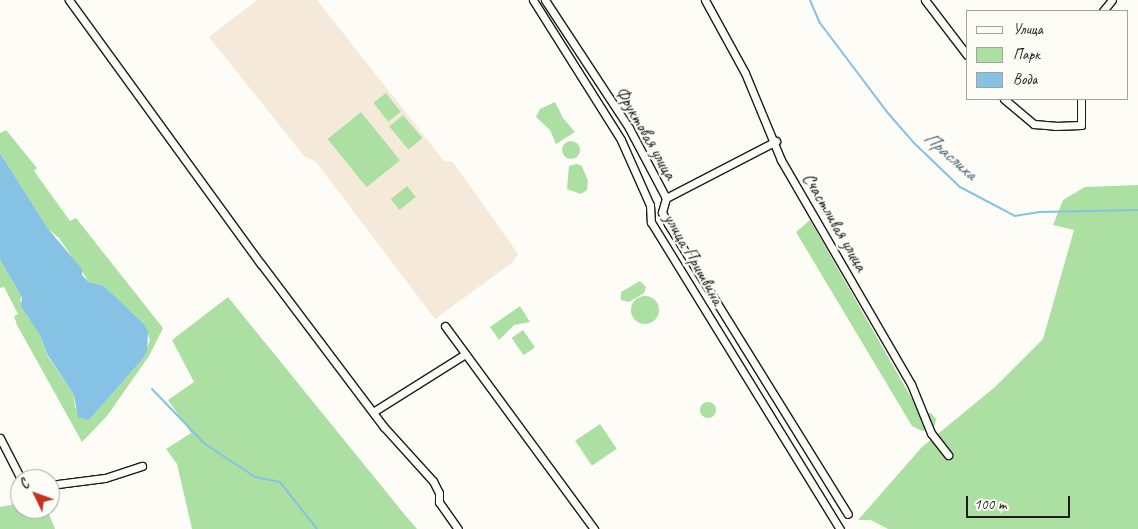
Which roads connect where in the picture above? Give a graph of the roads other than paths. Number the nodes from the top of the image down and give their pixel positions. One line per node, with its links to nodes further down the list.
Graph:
1 (70, 0): 15 (street)
2 (533, 0): 24 (street, улица Пришвина)
3 (545, 0): 12 (street, Фруктовая улица)
4 (705, 0): 11 (street, Счастливая улица)
5 (925, 0): 8 (street)
6 (1112, 0): 7 (street)
7 (1104, 10)
8 (966, 54)
9 (1005, 100): 10 (street)
10 (1081, 100)
11 (776, 141): 12 (street); 17 (street, Счастливая улица)
12 (666, 198): 21 (street, Фруктовая улица)
13 (445, 326): 14 (street)
14 (465, 354): 15 (street); 23 (street)
15 (373, 412): 22 (street)
16 (0, 438): 19 (street)
17 (948, 455)
18 (142, 466): 20 (street)
19 (16, 469)
20 (60, 485)
21 (848, 514)
22 (458, 529)
23 (594, 529)
24 (840, 529)

